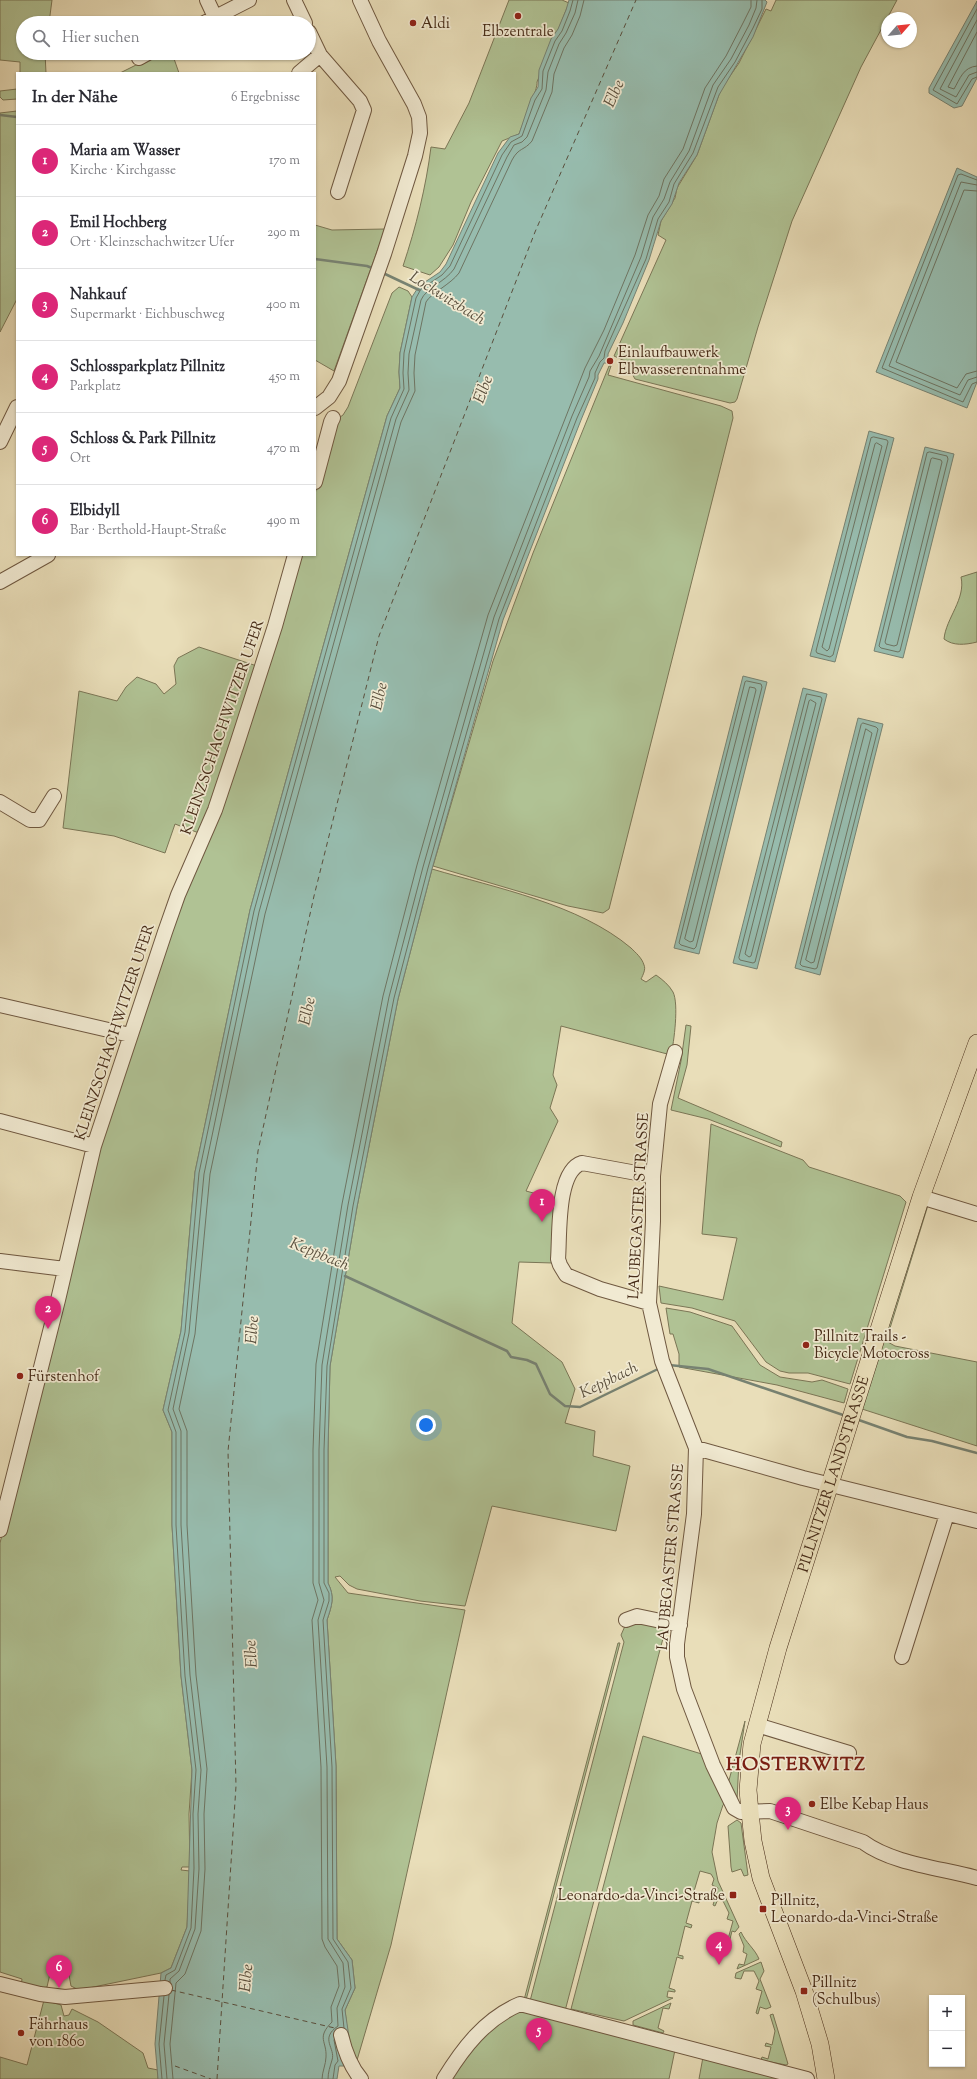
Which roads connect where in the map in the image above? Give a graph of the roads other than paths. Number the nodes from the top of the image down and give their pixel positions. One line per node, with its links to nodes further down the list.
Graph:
1 (207, 0): 5 (street)
2 (249, 0): 6 (street)
3 (294, 0): 7 (street)
4 (360, 0): 14 (street)
5 (209, 16)
6 (218, 16)
7 (302, 16)
8 (316, 47): 9 (street)
9 (320, 55): 10 (street); 13 (street)
10 (316, 59)
11 (314, 60): 12 (street)
12 (301, 72)
13 (338, 192)
14 (318, 406)
15 (16, 409): 17 (street)
16 (333, 418): 18 (street)
17 (0, 442)
18 (316, 478)
19 (46, 556): 21 (street)
20 (295, 556): 25 (street, KLEINZSCHACHWITZER UFER)
21 (0, 582)
22 (54, 796): 23 (street)
23 (0, 802)
24 (0, 1004): 25 (street)
25 (130, 1035): 29 (street, KLEINZSCHACHWITZER UFER)
26 (977, 1043): 31 (main road, PILLNITZER LANDSTRASSE)
27 (675, 1052): 30 (street, LAUBEGASTER STRASSE)
28 (0, 1121): 29 (street)
29 (94, 1146): 34 (street, KLEINZSCHACHWITZER UFER)
30 (654, 1176): 35 (street, LAUBEGASTER STRASSE); 35 (street)
31 (921, 1197): 32 (street); 38 (main road, PILLNITZER LANDSTRASSE)
32 (977, 1214)
33 (0, 1261): 34 (street)
34 (65, 1269): 37 (street, KLEINZSCHACHWITZER UFER)
35 (649, 1303): 36 (street, LAUBEGASTER STRASSE)
36 (696, 1448): 38 (street); 43 (street, LAUBEGASTER STRASSE)
37 (6, 1476): 41 (street, KLEINZSCHACHWITZER UFER)
38 (830, 1484): 39 (street); 45 (main road, PILLNITZER LANDSTRASSE)
39 (947, 1514): 40 (street); 44 (street)
40 (977, 1521)
41 (0, 1530)
42 (626, 1620): 43 (street)
43 (680, 1625): 47 (street, LAUBEGASTER STRASSE)
44 (902, 1657)
45 (757, 1725): 46 (street); 47 (main road, PILLNITZER LANDSTRASSE)
46 (849, 1753)
47 (750, 1812): 48 (street); 55 (main road, PILLNITZER LANDSTRASSE)
48 (977, 1878)
49 (0, 1984): 50 (street)
50 (165, 1988)
51 (341, 2035): 52 (street)
52 (361, 2079)
53 (444, 2079): 54 (street)
54 (807, 2079)
55 (826, 2079)

